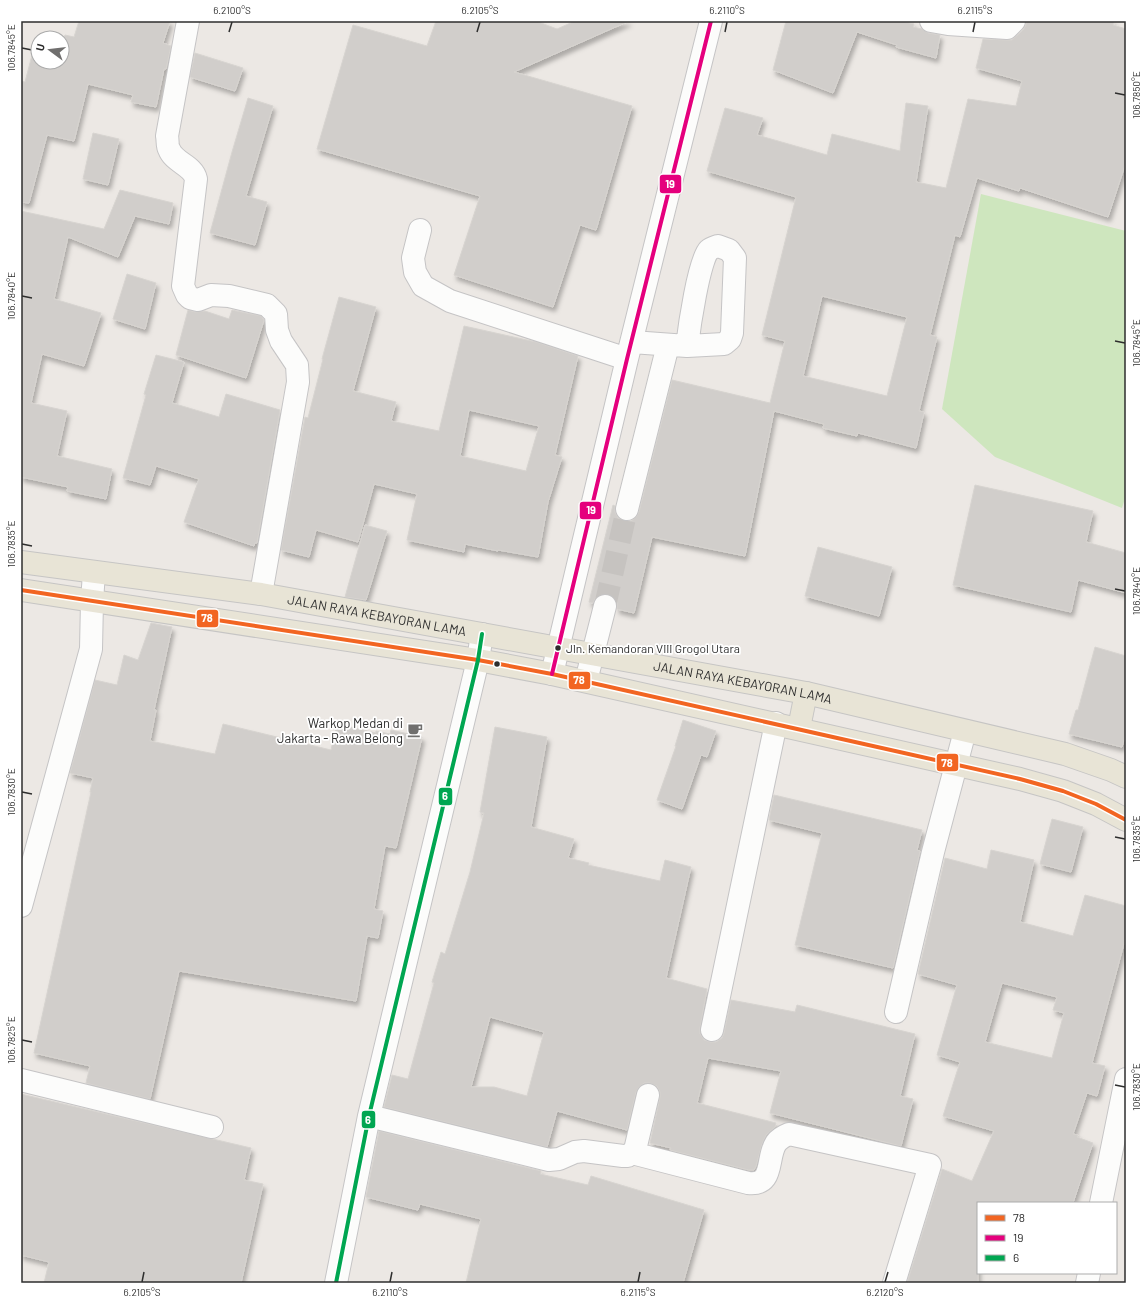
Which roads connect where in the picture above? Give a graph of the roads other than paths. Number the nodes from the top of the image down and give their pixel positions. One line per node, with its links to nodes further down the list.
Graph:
1 (188, 21): 12 (street)
2 (711, 21): 6 (street)
3 (930, 21): 4 (street)
4 (1014, 21)
5 (420, 230): 6 (street)
6 (629, 350): 7 (street); 19 (street)
7 (627, 509)
8 (21, 562): 9 (main road, JALAN RAYA KEBAYORAN LAMA)
9 (94, 573): 11 (main road, JALAN RAYA KEBAYORAN LAMA); 13 (street)
10 (21, 590): 13 (main road, JALAN RAYA KEBAYORAN LAMA)
11 (226, 590): 12 (main road, JALAN RAYA KEBAYORAN LAMA); 16 (main road)
12 (261, 594): 15 (main road, JALAN RAYA KEBAYORAN LAMA)
13 (92, 601): 16 (main road, JALAN RAYA KEBAYORAN LAMA); 31 (street)
14 (605, 606): 20 (street)
15 (327, 607): 17 (main road, JALAN RAYA KEBAYORAN LAMA); 18 (main road)
16 (222, 621): 18 (main road, JALAN RAYA KEBAYORAN LAMA)
17 (482, 634): 19 (main road, JALAN RAYA KEBAYORAN LAMA); 21 (street)
18 (324, 637): 21 (main road, JALAN RAYA KEBAYORAN LAMA)
19 (558, 648): 20 (main road, JALAN RAYA KEBAYORAN LAMA); 22 (street)
20 (593, 654): 23 (street); 24 (main road, JALAN RAYA KEBAYORAN LAMA)
21 (478, 660): 22 (main road, JALAN RAYA KEBAYORAN LAMA); 37 (street)
22 (552, 674): 23 (main road, JALAN RAYA KEBAYORAN LAMA)
23 (586, 681): 25 (main road, JALAN RAYA KEBAYORAN LAMA)
24 (806, 694): 26 (main road); 27 (main road, JALAN RAYA KEBAYORAN LAMA)
25 (776, 723): 26 (main road, JALAN RAYA KEBAYORAN LAMA); 33 (street)
26 (799, 728): 28 (main road, JALAN RAYA KEBAYORAN LAMA)
27 (965, 731): 28 (street); 29 (main road, JALAN RAYA KEBAYORAN LAMA)
28 (956, 764): 30 (main road, JALAN RAYA KEBAYORAN LAMA); 32 (street)
29 (1126, 777)
30 (1126, 820)
31 (21, 906)
32 (896, 1012)
33 (712, 1030)
34 (1126, 1079): 40 (street)
35 (21, 1080): 38 (street)
36 (648, 1094): 39 (street)
37 (369, 1116): 39 (street); 41 (street)
38 (212, 1127)
39 (632, 1153): 42 (street)
40 (1101, 1202)
41 (336, 1283)
42 (894, 1283)

